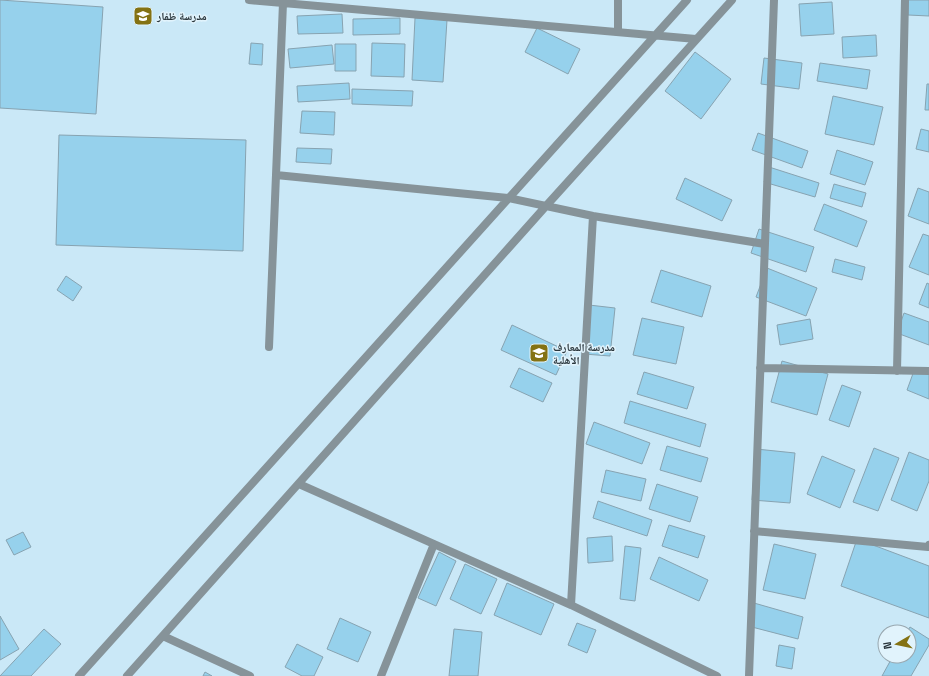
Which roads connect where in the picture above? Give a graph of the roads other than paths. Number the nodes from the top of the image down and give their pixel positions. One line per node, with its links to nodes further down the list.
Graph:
1 (249, 0): 7 (street)
2 (618, 0): 8 (street)
3 (687, 0): 9 (street)
4 (732, 0): 10 (street)
5 (774, 0): 15 (street)
6 (905, 0): 18 (street)
7 (283, 3): 8 (street); 11 (street)
8 (618, 32): 9 (street)
9 (655, 36): 10 (street); 12 (street)
10 (696, 39): 13 (street)
11 (276, 174): 12 (street); 16 (street)
12 (508, 198): 13 (street); 26 (street)
13 (546, 206): 14 (street); 20 (street)
14 (593, 216): 15 (street); 24 (street)
15 (765, 244): 17 (street)
16 (269, 347)
17 (760, 368): 18 (street); 21 (street)
18 (897, 371): 19 (street)
19 (929, 371)
20 (299, 484): 22 (street); 25 (street)
21 (754, 531): 23 (street); 31 (street)
22 (434, 544): 24 (street); 29 (street)
23 (929, 545)
24 (571, 605): 30 (street)
25 (163, 636): 27 (street); 28 (street)
26 (79, 676)
27 (127, 676)
28 (250, 676)
29 (380, 676)
30 (717, 676)
31 (749, 676)

